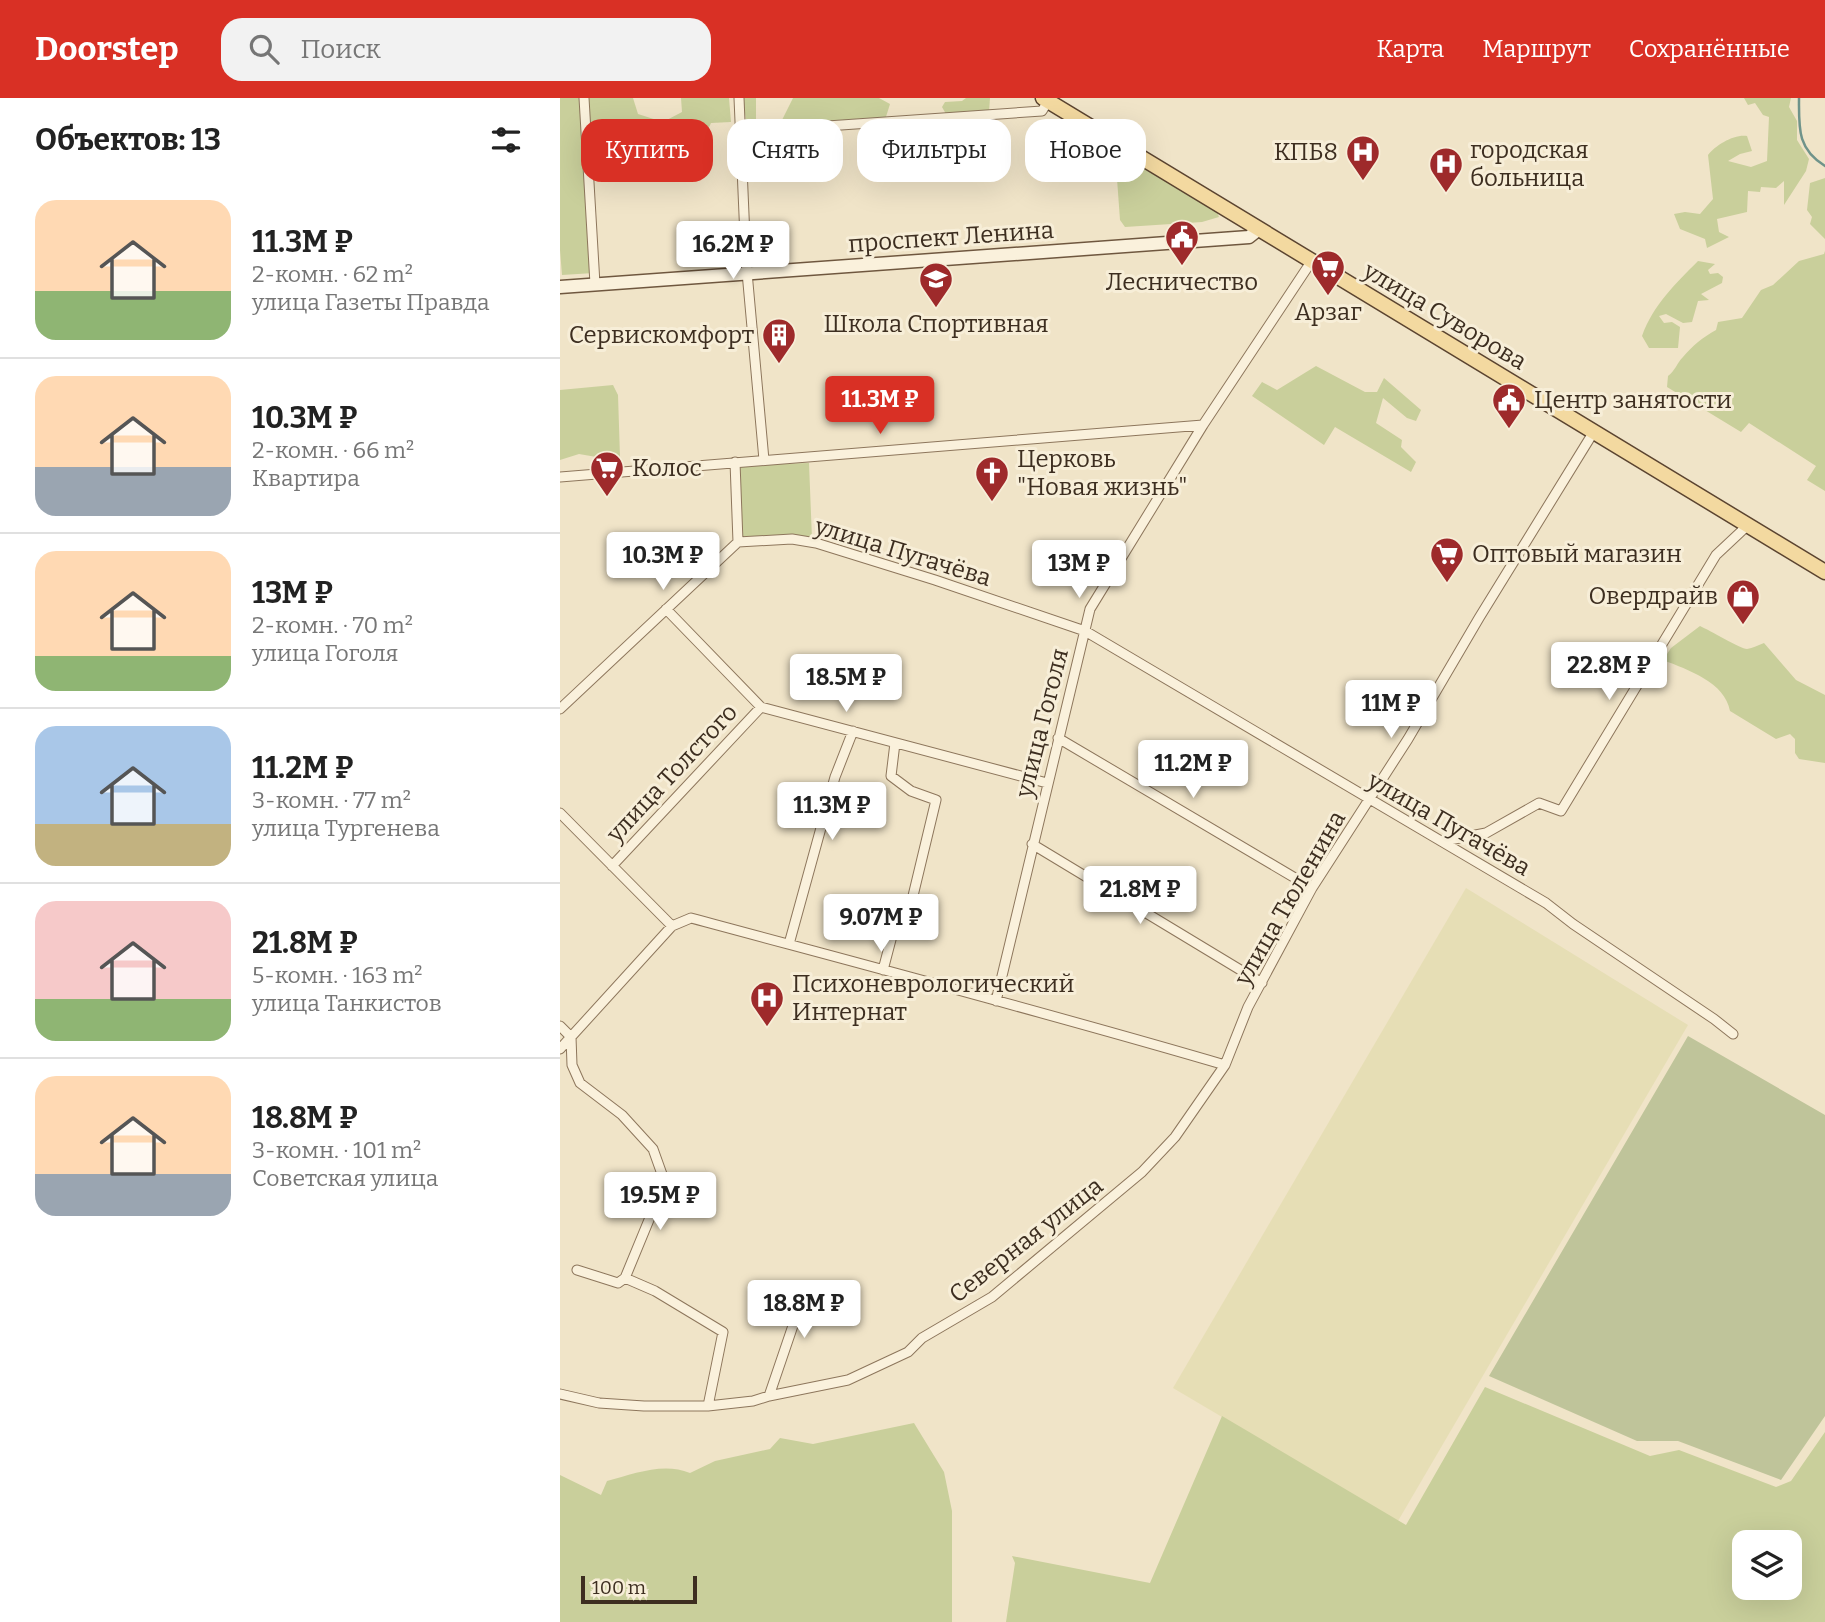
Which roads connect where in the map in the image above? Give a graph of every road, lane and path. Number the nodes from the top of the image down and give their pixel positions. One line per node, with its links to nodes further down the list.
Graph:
1 (584, 98): 10 (street)
2 (739, 98): 4 (street)
3 (1045, 100): 5 (street); 7 (main road, улица Суворова)
4 (740, 119)
5 (843, 125)
6 (743, 182): 9 (street)
7 (1259, 229): 8 (main road, улица Суворова); 9 (main road, проспект Ленина)
8 (1311, 262): 12 (street, улица Гоголя); 13 (main road, улица Суворова)
9 (747, 273): 10 (main road, проспект Ленина); 14 (street)
10 (594, 284): 11 (main road, проспект Ленина)
11 (560, 287)
12 (1203, 425): 14 (street); 21 (street, улица Гоголя)
13 (1593, 433): 17 (main road, улица Суворова); 28 (street, улица Тюленина)
14 (764, 460): 15 (street)
15 (735, 462): 16 (street); 18 (street)
16 (560, 477)
17 (1748, 525): 19 (main road, улица Суворова); 30 (street)
18 (738, 542): 20 (street); 21 (street, улица Пугачёва)
19 (1825, 572)
20 (666, 609): 22 (street); 23 (street)
21 (1085, 631): 25 (street, улица Гоголя); 28 (street, улица Пугачёва)
22 (761, 707): 24 (street); 32 (street, улица Толстого)
23 (560, 709)
24 (853, 731): 26 (street); 35 (street)
25 (1058, 738): 27 (street, улица Гоголя); 33 (street)
26 (895, 743): 27 (street); 36 (street)
27 (1047, 783): 31 (street, улица Гоголя)
28 (1370, 800): 30 (street, улица Пугачёва); 33 (street, улица Тюленина)
29 (560, 813): 32 (street)
30 (1444, 842): 40 (street, улица Пугачёва)
31 (1032, 844): 37 (street); 38 (street, улица Гоголя)
32 (612, 866): 34 (street)
33 (1312, 888): 37 (street, улица Тюленина)
34 (672, 926): 35 (street); 41 (street)
35 (789, 944): 36 (street)
36 (883, 970): 38 (street)
37 (1262, 983): 43 (street, улица Тюленина)
38 (996, 1000): 43 (street)
39 (560, 1026): 41 (street)
40 (1733, 1034)
41 (571, 1037): 42 (street); 45 (street)
42 (560, 1049)
43 (1225, 1065): 48 (street, Северная улица)
44 (577, 1270): 45 (street)
45 (625, 1278): 49 (street)
46 (849, 1301): 48 (street)
47 (560, 1394): 49 (street, Северная улица)
48 (769, 1396): 49 (street, Северная улица)
49 (708, 1406)

